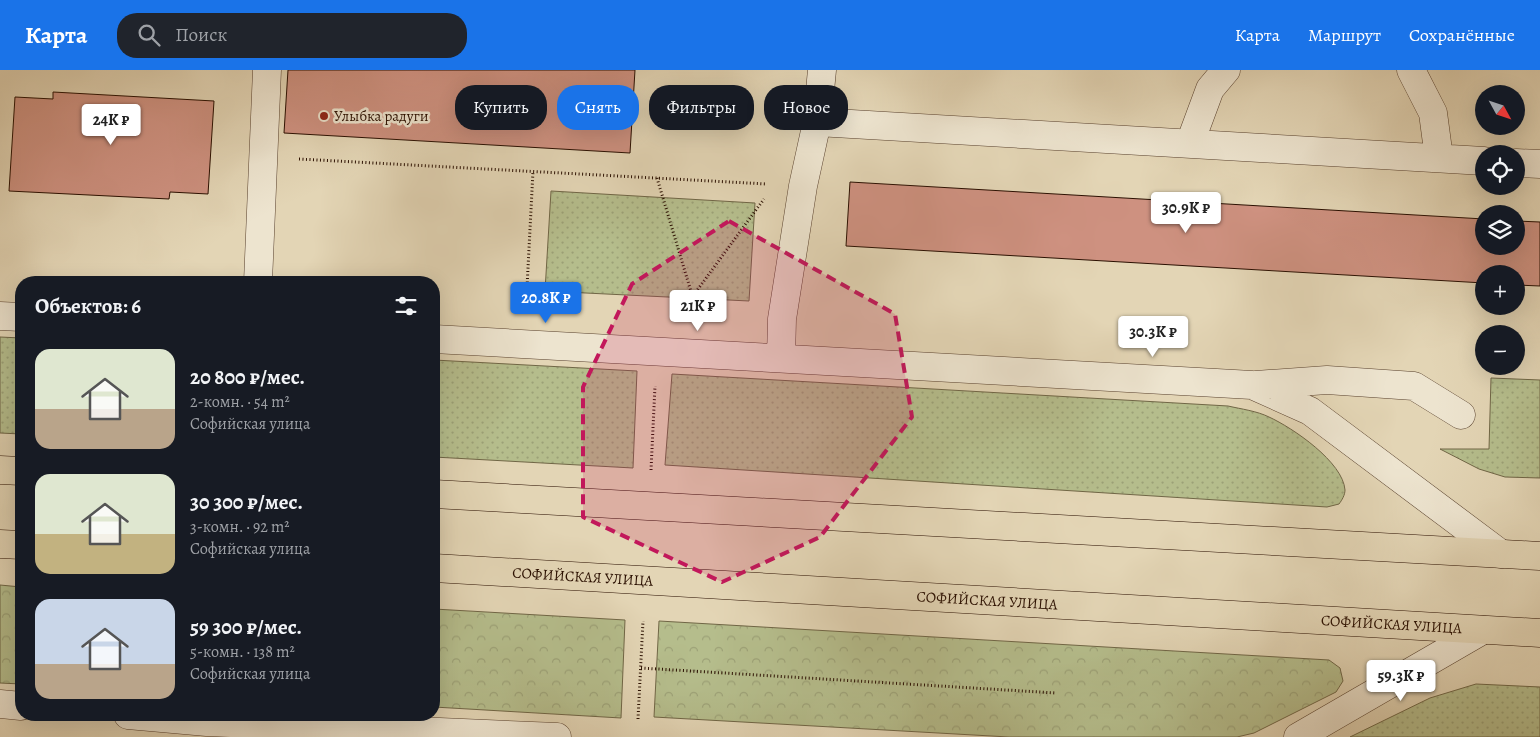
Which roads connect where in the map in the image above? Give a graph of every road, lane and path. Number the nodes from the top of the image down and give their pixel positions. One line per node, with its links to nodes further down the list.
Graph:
1 (267, 70): 7 (street)
2 (1226, 70): 6 (street)
3 (1411, 70): 8 (street)
4 (848, 124): 6 (street)
5 (815, 130): 14 (street)
6 (1190, 143): 8 (street)
7 (263, 158): 12 (path); 16 (street)
8 (1439, 158): 9 (street)
9 (1475, 160)
10 (1525, 163): 11 (street)
11 (1540, 164)
12 (533, 172): 13 (path); 18 (path)
13 (657, 178): 14 (path); 17 (path)
14 (803, 186): 24 (street)
15 (766, 195): 17 (path)
16 (258, 276)
17 (692, 296): 19 (path); 20 (path)
18 (526, 307)
19 (678, 315)
20 (698, 315)
21 (0, 316): 22 (street)
22 (15, 317)
23 (440, 339): 24 (street)
24 (781, 358): 26 (street)
25 (655, 383): 29 (path)
26 (1252, 385): 27 (street); 34 (street)
27 (1461, 415)
28 (0, 470): 30 (main road)
29 (651, 470)
30 (15, 471)
31 (440, 494): 34 (main road)
32 (0, 544): 33 (main road)
33 (15, 545)
34 (1501, 554): 35 (main road)
35 (1540, 556)
36 (440, 568): 38 (main road, СОФИЙСКАЯ УЛИЦА)
37 (643, 621): 40 (path)
38 (1483, 630): 39 (main road, СОФИЙСКАЯ УЛИЦА); 48 (street)
39 (1540, 632)
40 (641, 668): 41 (path); 44 (path)
41 (1056, 693)
42 (0, 704): 43 (street)
43 (15, 705)
44 (638, 719)
45 (160, 721): 46 (street)
46 (207, 730): 47 (street)
47 (557, 737)
48 (1298, 737)

